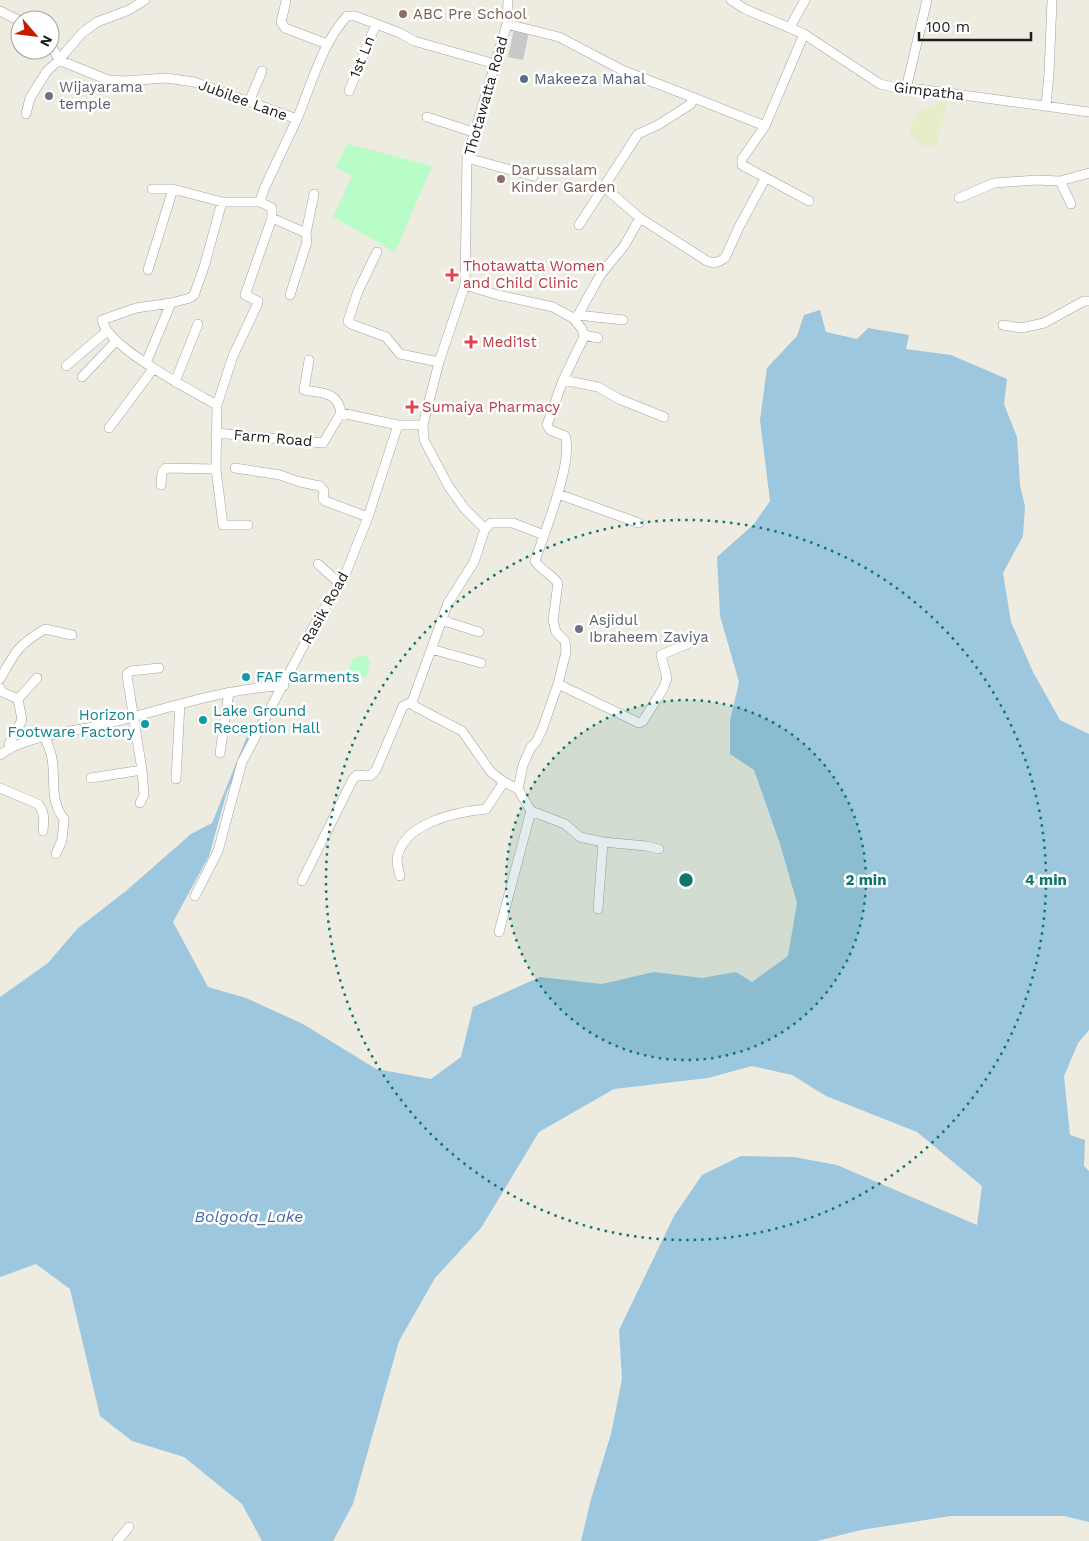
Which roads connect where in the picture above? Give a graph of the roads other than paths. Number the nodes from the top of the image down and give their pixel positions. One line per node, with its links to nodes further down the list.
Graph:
1 (145, 0): 13 (street)
2 (508, 0): 9 (street, Thotawatta Road)
3 (731, 0): 10 (street, Gimpatha)
4 (805, 0): 10 (street)
5 (928, 0): 17 (street)
6 (1052, 0): 21 (street)
7 (286, 1): 12 (street)
8 (376, 24): 12 (street, Jubilee Lane); 15 (street, Jubilee Lane); 18 (street, 1st Ln)
9 (507, 24): 15 (street, Thotawatta Road); 19 (street)
10 (790, 27): 11 (street, Gimpatha)
11 (804, 34): 17 (street, Gimpatha); 26 (street)
12 (327, 44): 25 (street, Jubilee Lane)
13 (60, 59)
14 (59, 60): 20 (street, Jubilee Lane); 23 (street)
15 (495, 64): 27 (street, Thotawatta Road)
16 (262, 71): 20 (street)
17 (906, 89): 21 (street, Gimpatha)
18 (349, 91)
19 (692, 97): 26 (street); 33 (street)
20 (249, 102): 25 (street, Jubilee Lane)
21 (1046, 105): 22 (street, Gimpatha)
22 (1089, 112)
23 (26, 114)
24 (427, 117): 27 (street)
25 (297, 119): 39 (street)
26 (765, 126): 31 (street)
27 (473, 132): 28 (street, Thotawatta Road)
28 (467, 158): 30 (street); 48 (street, Thotawatta Road)
29 (1089, 173): 32 (street)
30 (533, 176)
31 (765, 178): 40 (street); 43 (street)
32 (1060, 181): 37 (street); 41 (street)
33 (604, 187): 43 (street); 44 (street)
34 (152, 189): 35 (street)
35 (173, 189): 38 (street); 47 (street)
36 (314, 194): 45 (street)
37 (959, 198)
38 (222, 202): 39 (street); 51 (street)
39 (260, 202): 42 (street)
40 (810, 202)
41 (1071, 204)
42 (272, 218): 45 (street); 67 (street, Farm Road)
43 (640, 218): 52 (street)
44 (579, 225)
45 (306, 233): 49 (street)
46 (377, 252): 61 (street)
47 (148, 270)
48 (465, 285): 52 (street); 61 (street, Thotawatta Road)
49 (290, 295)
50 (1089, 301): 55 (street)
51 (171, 303): 56 (street); 63 (street)
52 (576, 317): 53 (street); 57 (street)
53 (622, 320)
54 (198, 324): 66 (street)
55 (1003, 325)
56 (106, 331): 59 (street); 62 (street)
57 (584, 335): 58 (street); 65 (street)
58 (598, 338)
59 (116, 341): 63 (street); 64 (street)
60 (309, 360): 68 (street)
61 (440, 362): 71 (street, Thotawatta Road)
62 (66, 366)
63 (149, 366): 66 (street); 72 (street)
64 (82, 377)
65 (563, 380): 69 (street); 77 (street)
66 (175, 382): 67 (street)
67 (217, 405): 73 (street, Farm Road)
68 (341, 413): 70 (street); 73 (street, Farm Road)
69 (664, 417)
70 (398, 425): 71 (street); 78 (street, Rasik Road)
71 (423, 425): 81 (street)
72 (109, 428)
73 (216, 433): 75 (street)
74 (235, 468): 78 (street)
75 (216, 469): 76 (street); 80 (street)
76 (161, 485)
77 (558, 494): 79 (street); 82 (street)
78 (368, 517): 84 (street, Rasik Road)
79 (640, 522)
80 (248, 526)
81 (486, 529): 82 (street); 85 (street)
82 (544, 535): 94 (street)
83 (318, 564): 84 (street)
84 (340, 584): 95 (street, Rasik Road)
85 (441, 620): 86 (street); 89 (street)
86 (479, 632)
87 (72, 635): 92 (street)
88 (701, 638): 94 (street)
89 (431, 649): 90 (street); 99 (street)
90 (482, 663)
91 (159, 668): 101 (street)
92 (0, 678)
93 (37, 678): 98 (street)
94 (558, 684): 111 (street)
95 (284, 686): 97 (street); 120 (street, Rasik Road)
96 (0, 688): 98 (street)
97 (229, 692): 100 (street); 104 (street)
98 (18, 699): 103 (street)
99 (412, 702): 109 (street); 119 (street)
100 (180, 704): 101 (street); 108 (street)
101 (135, 716): 102 (street); 106 (street)
102 (45, 736): 103 (street); 117 (street)
103 (10, 749): 105 (street)
104 (220, 753)
105 (0, 755)
106 (142, 770): 107 (street); 112 (street)
107 (91, 778)
108 (176, 780)
109 (504, 782): 111 (street); 118 (street)
110 (0, 788): 114 (street)
111 (518, 789): 113 (street)
112 (140, 803)
113 (531, 811): 115 (street); 122 (street)
114 (42, 831)
115 (603, 842): 116 (street); 121 (street)
116 (659, 849)
117 (56, 854)
118 (400, 876)
119 (302, 882)
120 (195, 896)
121 (598, 909)
122 (499, 932)
123 (129, 1527): 124 (street)
124 (117, 1541)

